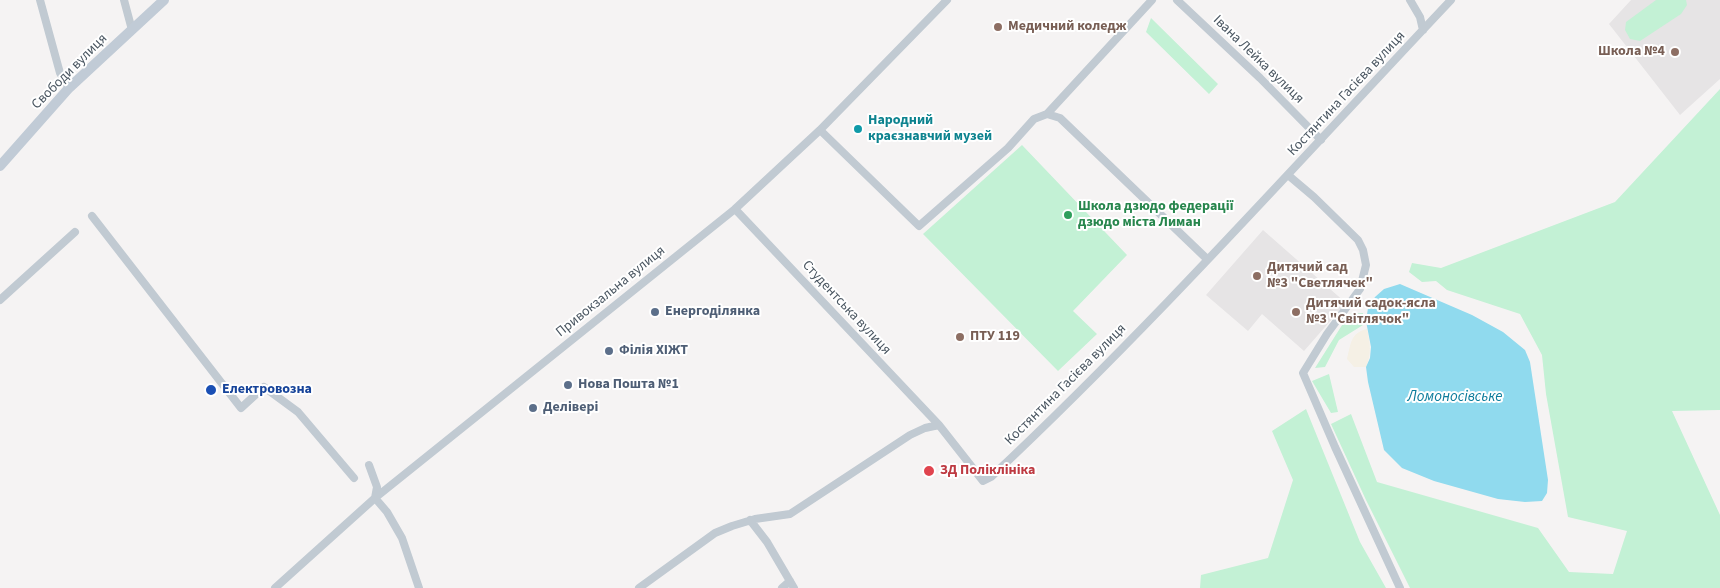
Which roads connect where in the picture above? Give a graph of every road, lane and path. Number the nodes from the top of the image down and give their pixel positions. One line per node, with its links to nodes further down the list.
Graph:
1 (40, 0): 11 (street)
2 (124, 0): 9 (street)
3 (164, 0): 9 (main road, Свободи вулиця)
4 (947, 0): 13 (street, Привокзальна вулиця)
5 (1152, 0): 12 (street)
6 (1177, 0): 14 (street, Івана Лейка вулиця)
7 (1410, 0): 10 (street)
8 (1451, 0): 10 (street, Костянтина Гасієва вулиця)
9 (132, 30): 11 (main road, Свободи вулиця)
10 (1423, 30): 14 (street, Костянтина Гасієва вулиця)
11 (70, 88): 15 (main road, Свободи вулиця)
12 (1047, 114): 13 (street); 20 (street)
13 (820, 130): 17 (street, Привокзальна вулиця)
14 (1321, 140): 16 (street, Костянтина Гасієва вулиця)
15 (0, 166)
16 (1288, 175): 20 (street, Костянтина Гасієва вулиця); 32 (street)
17 (735, 209): 22 (street, Студентська вулиця); 25 (street, Привокзальна вулиця)
18 (92, 216): 24 (street)
19 (75, 232): 21 (street)
20 (1207, 259): 22 (street, Костянтина Гасієва вулиця)
21 (0, 300)
22 (939, 425): 26 (street)
23 (369, 465): 25 (street)
24 (354, 478)
25 (376, 498): 28 (street, Привокзальна вулиця); 29 (street)
26 (750, 520): 27 (street); 30 (street)
27 (792, 585): 31 (street)
28 (275, 588)
29 (419, 588)
30 (639, 588)
31 (782, 588)
32 (1400, 588)

